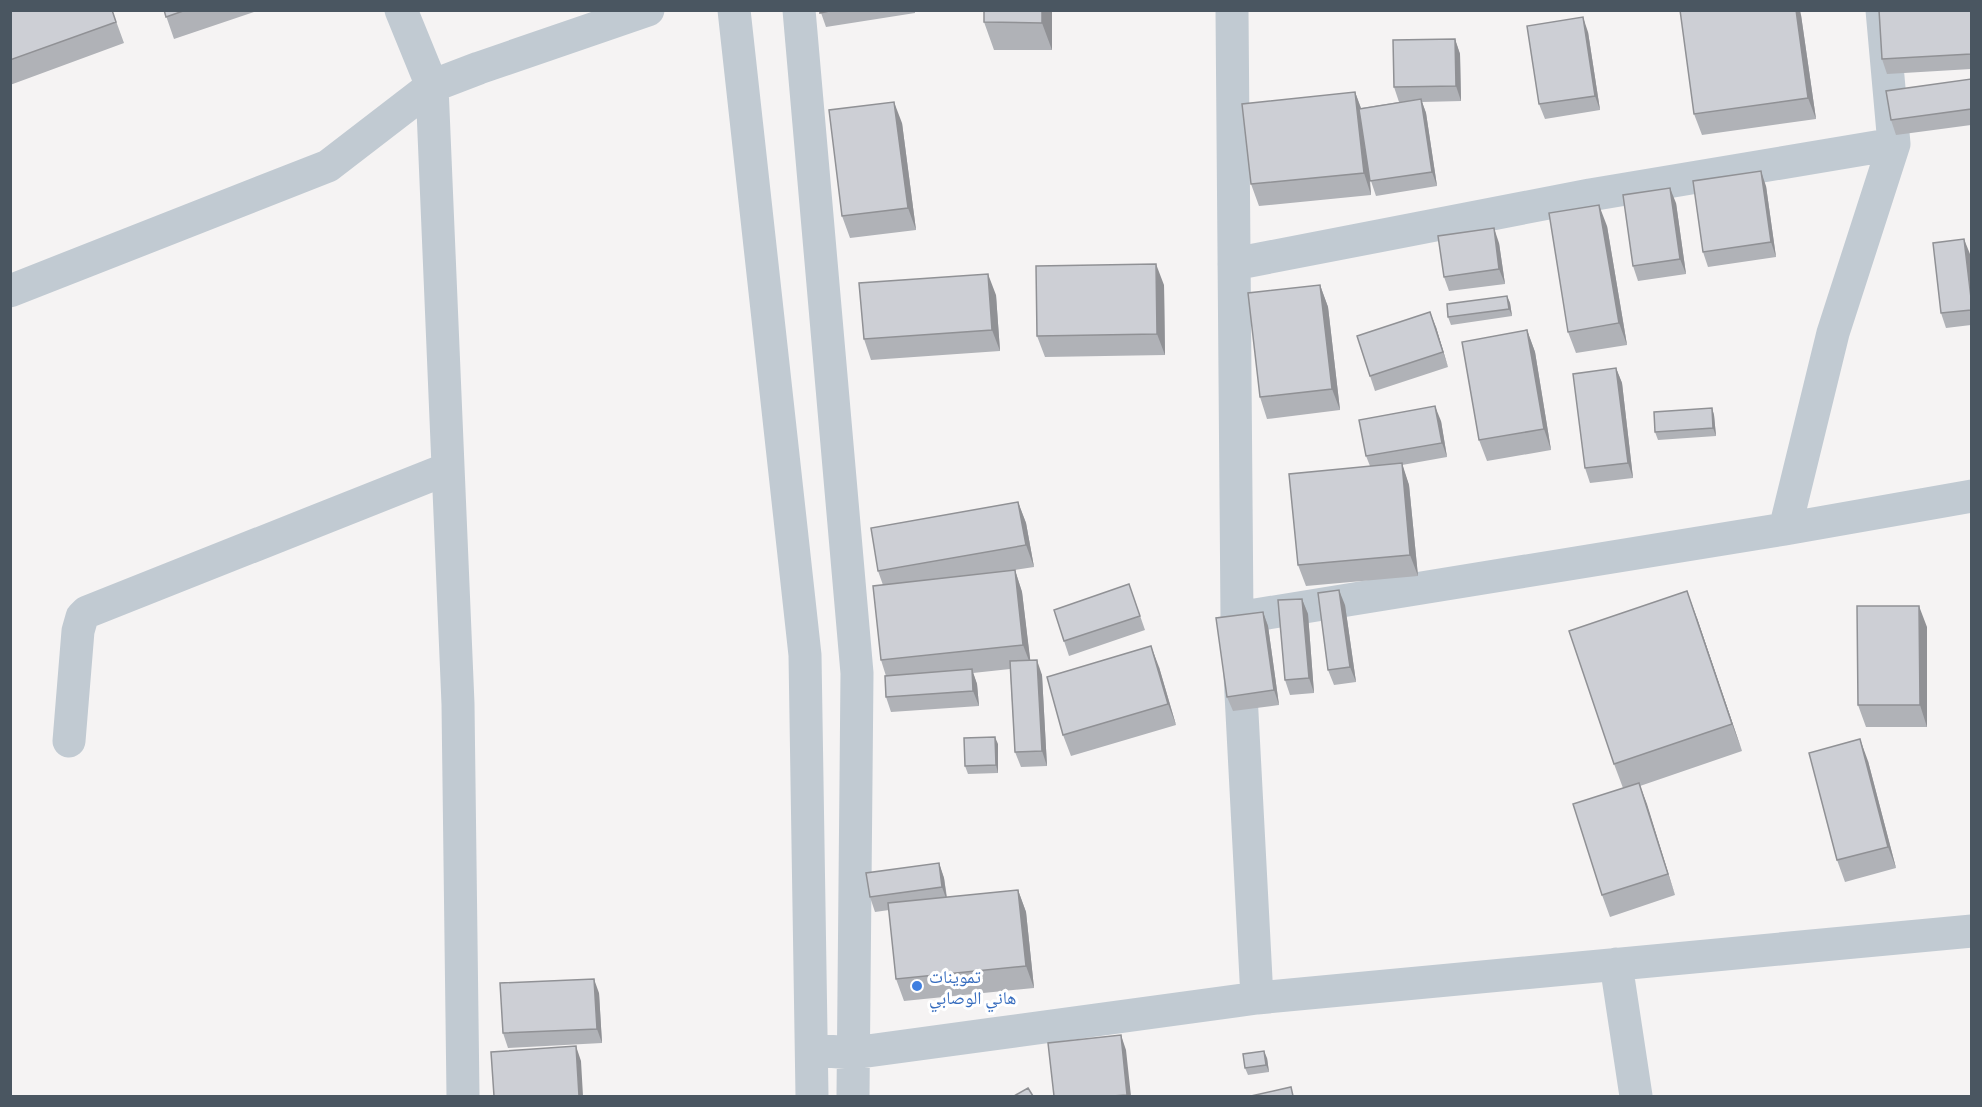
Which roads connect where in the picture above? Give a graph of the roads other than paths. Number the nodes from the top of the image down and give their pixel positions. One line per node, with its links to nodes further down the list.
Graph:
1 (401, 10): 7 (street)
2 (648, 10): 7 (street)
3 (734, 10): 20 (street)
4 (799, 10): 21 (street)
5 (1232, 10): 9 (street)
6 (1882, 10): 8 (street)
7 (432, 86): 10 (street); 11 (street)
8 (1894, 144): 9 (street); 13 (street)
9 (1234, 264): 14 (street)
10 (10, 291)
11 (447, 469): 15 (street); 23 (street)
12 (1971, 496): 13 (street)
13 (1785, 529): 14 (street)
14 (1237, 618): 18 (street)
15 (69, 741)
16 (1971, 931): 17 (street)
17 (1616, 964): 18 (street); 26 (street)
18 (1257, 998): 19 (street)
19 (1097, 1020): 21 (street); 22 (street)
20 (812, 1050): 21 (street); 24 (street)
21 (853, 1053): 25 (street)
22 (1099, 1053)
23 (463, 1096)
24 (812, 1096)
25 (853, 1096)
26 (1636, 1096)

